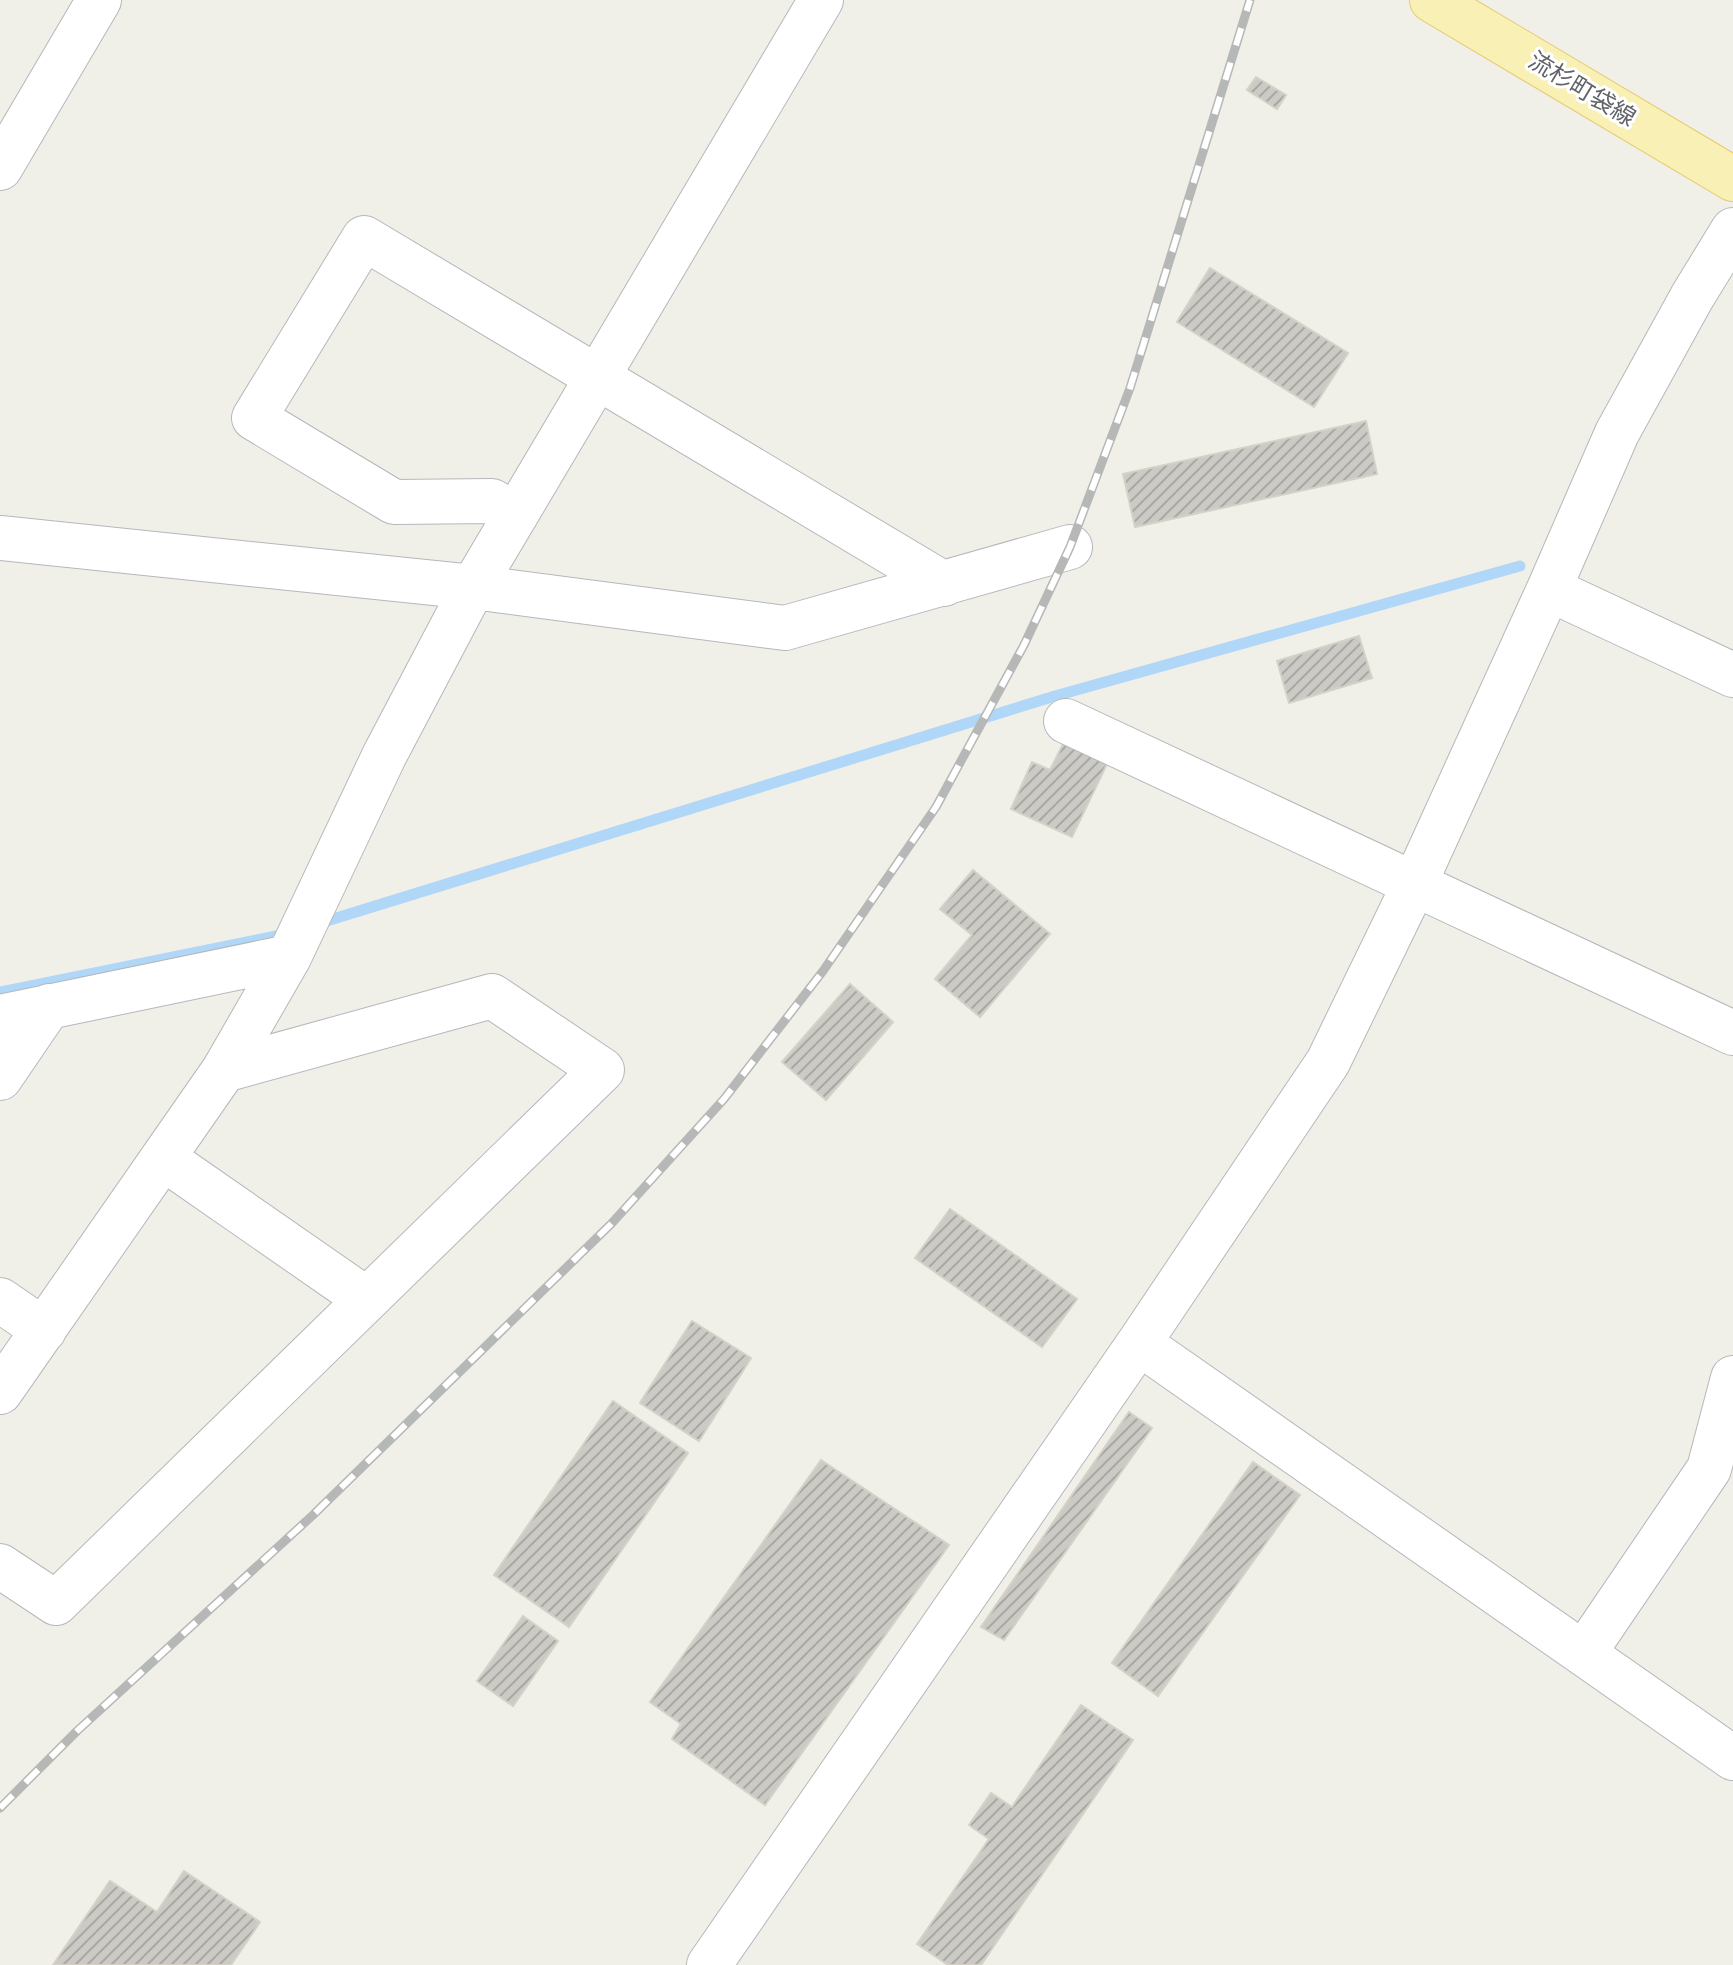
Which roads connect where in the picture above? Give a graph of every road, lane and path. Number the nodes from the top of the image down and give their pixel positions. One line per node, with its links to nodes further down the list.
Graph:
1 (99, 0): 4 (street)
2 (821, 0): 7 (street)
3 (1432, 0): 5 (main road, 流杉町袋線)
4 (0, 168)
5 (1729, 168)
6 (1733, 230): 13 (street)
7 (598, 378): 8 (street); 8 (street); 11 (street)
8 (516, 515): 12 (street)
9 (0, 538): 12 (street)
10 (1070, 547): 11 (street)
11 (944, 584): 12 (street)
12 (473, 587): 17 (street)
13 (1549, 589): 14 (street); 16 (street)
14 (1733, 675)
15 (1066, 721): 16 (street)
16 (1415, 883): 20 (street); 27 (street)
17 (289, 957): 18 (street); 21 (street)
18 (49, 1006): 19 (street); 22 (street)
19 (0, 1017)
20 (1733, 1033)
21 (224, 1070): 23 (street); 24 (street)
22 (0, 1078)
23 (163, 1158): 24 (street); 26 (street)
24 (366, 1299): 30 (street)
25 (0, 1300): 26 (street)
26 (44, 1330): 29 (street)
27 (1139, 1343): 31 (street); 33 (street)
28 (1733, 1378): 31 (street)
29 (0, 1392)
30 (0, 1566)
31 (1584, 1653): 32 (street)
32 (1733, 1758)
33 (709, 1965)

